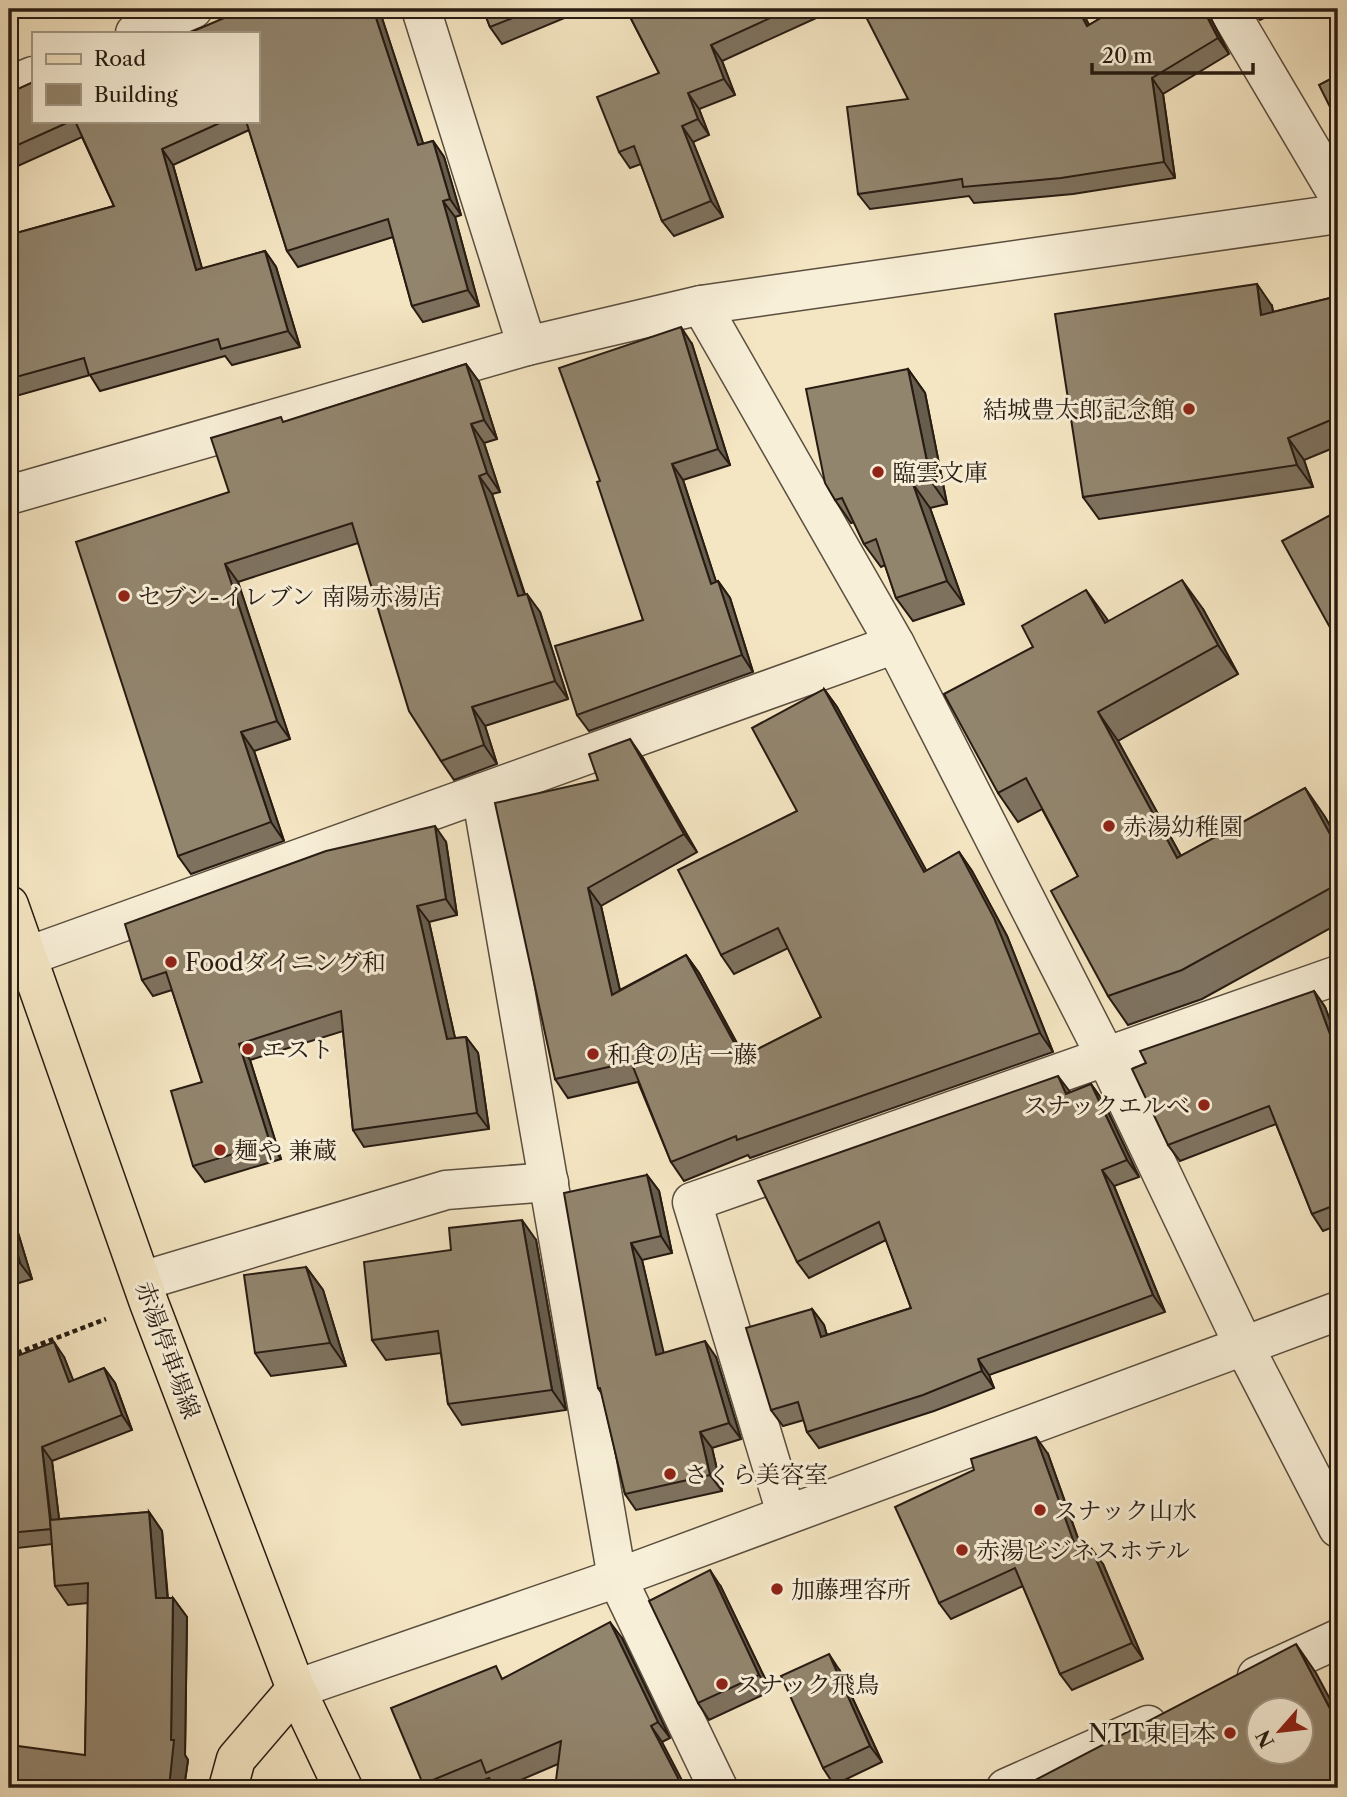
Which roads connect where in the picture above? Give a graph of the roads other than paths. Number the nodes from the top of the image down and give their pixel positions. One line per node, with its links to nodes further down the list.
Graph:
1 (193, 9): 4 (street)
2 (421, 9): 10 (street)
3 (1228, 9): 7 (street)
4 (137, 32)
5 (32, 76): 6 (street)
6 (9, 86)
7 (1338, 195)
8 (1338, 214): 9 (street)
9 (701, 305): 10 (street); 12 (street)
10 (527, 346): 11 (street)
11 (9, 495)
12 (895, 644): 13 (street); 17 (street)
13 (481, 793): 15 (street); 18 (street)
14 (9, 905): 15 (main road, 赤湯停車場線)
15 (28, 957): 19 (main road, 赤湯停車場線)
16 (1338, 975): 17 (street)
17 (1106, 1057): 21 (street); 22 (street)
18 (549, 1182): 19 (street); 24 (street)
19 (146, 1292): 26 (main road, 赤湯停車場線)
20 (1338, 1311): 21 (street)
21 (1244, 1346): 22 (street); 23 (street)
22 (786, 1513): 24 (street)
23 (1338, 1528)
24 (617, 1578): 26 (street); 31 (street)
25 (1338, 1639): 27 (street)
26 (296, 1689): 29 (main road); 30 (main road, 赤湯停車場線)
27 (1223, 1691)
28 (1185, 1708): 32 (street)
29 (228, 1788)
30 (343, 1788)
31 (718, 1788)
32 (1006, 1788)

